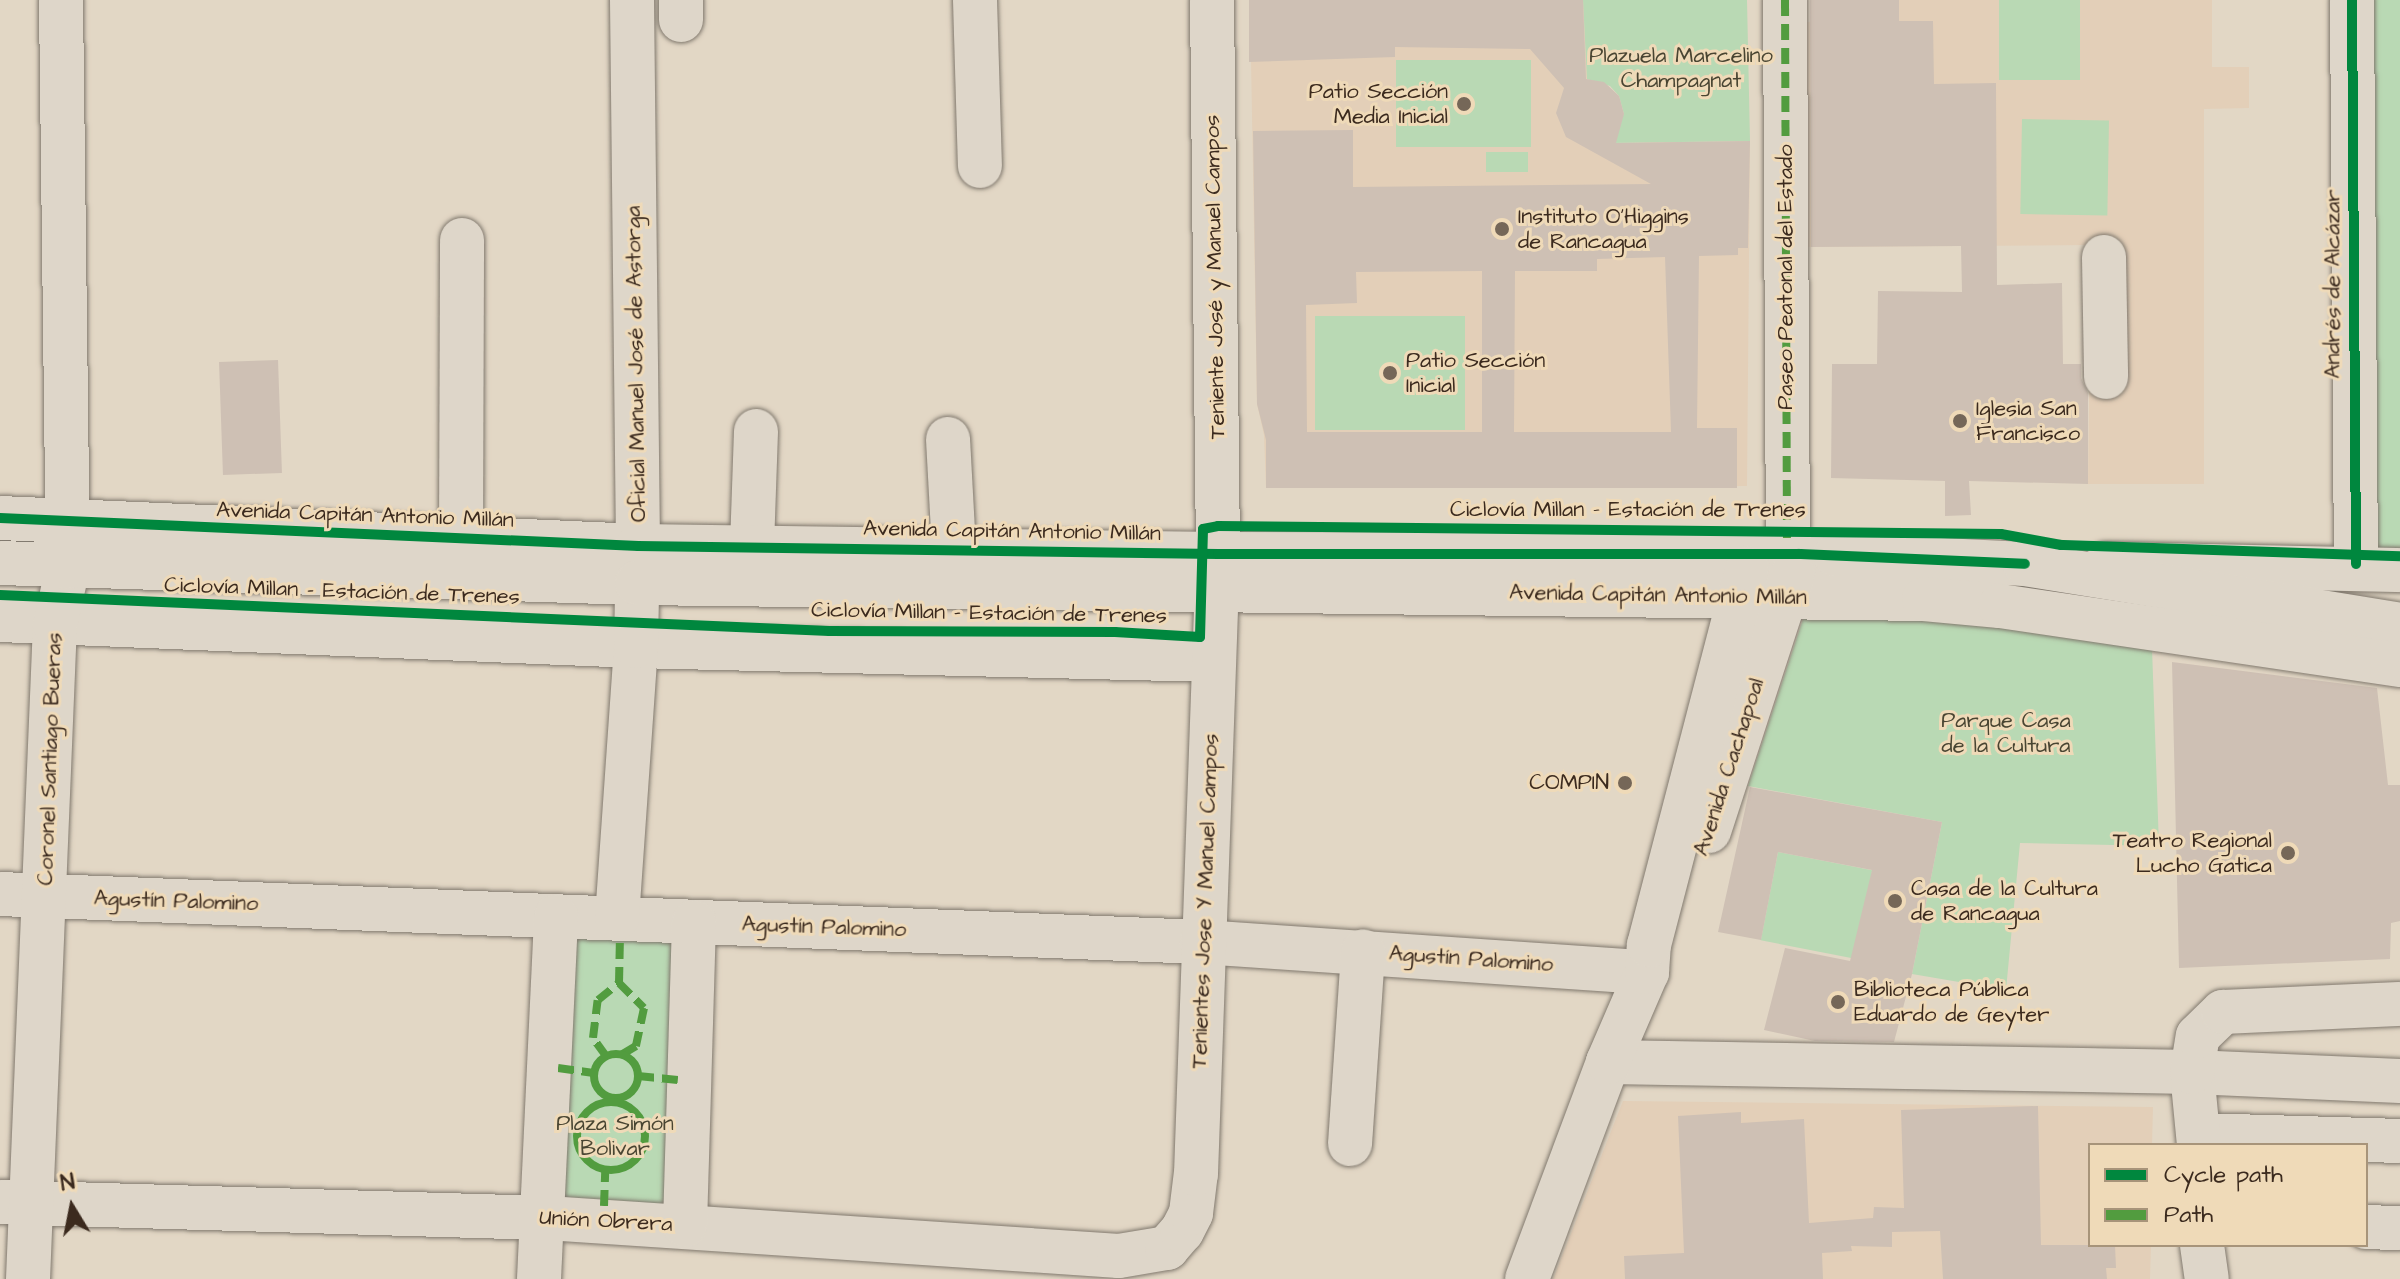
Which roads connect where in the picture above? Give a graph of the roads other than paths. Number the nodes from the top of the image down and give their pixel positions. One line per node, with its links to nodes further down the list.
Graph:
1 (61, 0): 14 (street, Coronel Santiago Bueras)
2 (632, 0): 20 (street, Oficial Manuel José de Astorga)
3 (975, 0): 7 (street)
4 (1212, 0): 25 (street, Teniente José y Manuel Campos)
5 (1785, 0): 18 (street, Paseo Peatonal del Estado)
6 (2352, 0): 23 (street, Andrés de Alcázar)
7 (980, 166)
8 (462, 240): 15 (street)
9 (2104, 257): 10 (street)
10 (2106, 377)
11 (756, 431): 16 (street)
12 (948, 439): 17 (street)
13 (0, 518): 14 (street, Avenida Capitán Antonio Millán)
14 (68, 521): 15 (street, Avenida Capitán Antonio Millán); 22 (street, Coronel Santiago Bueras)
15 (461, 540): 20 (street, Avenida Capitán Antonio Millán)
16 (752, 546): 17 (street, Avenida Capitán Antonio Millán); 20 (street, Avenida Capitán Antonio Millán)
17 (954, 551): 25 (street, Avenida Capitán Antonio Millán)
18 (1779, 554): 21 (street, Avenida Capitán Antonio Millán); 25 (street, Avenida Capitán Antonio Millán); 26 (street, Avenida Cachapoal)
19 (0, 563): 22 (street, Avenida Capitán Antonio Millán)
20 (638, 564): 22 (street, Avenida Capitán Antonio Millán); 25 (street, Avenida Capitán Antonio Millán); 30 (street, Oficial Manuel José de Astorga)
21 (2025, 564): 23 (street, Avenida Capitán Antonio Millán); 29 (street, Avenida Capitán Antonio Millán)
22 (68, 567): 28 (street, Coronel Santiago Bueras)
23 (2356, 568): 24 (street, Avenida Capitán Antonio Millán)
24 (2400, 570)
25 (1218, 571): 26 (street, Avenida Capitán Antonio Millán); 31 (street, Tenientes Jose Y Manuel Campos)
26 (1763, 597): 32 (street, Avenida Capitán Antonio Millán); 40 (street, Avenida Cachapoal)
27 (0, 620): 28 (street)
28 (55, 625): 30 (street); 34 (street, Coronel Santiago Bueras)
29 (2400, 625)
30 (636, 646): 31 (street); 36 (street, Oficial Manuel José de Astorga)
31 (1214, 660): 38 (street, Tenientes Jose Y Manuel Campos)
32 (2400, 665)
33 (0, 894): 34 (street, Agustín Palomino)
34 (44, 896): 35 (street, Agustín Palomino); 48 (street, Coronel Santiago Bueras)
35 (556, 916): 36 (street, Agustín Palomino); 50 (street)
36 (617, 918): 37 (street, Agustín Palomino)
37 (694, 922): 38 (street, Agustín Palomino); 51 (street)
38 (1202, 942): 39 (street, Agustín Palomino); 49 (street, Tenientes Jose Y Manuel Campos)
39 (1363, 951): 40 (street, Agustín Palomino); 47 (street)
40 (1647, 972): 42 (street, Avenida Cachapoal)
41 (2400, 1004): 43 (street)
42 (1608, 1062): 43 (street); 58 (street, Avenida Cachapoal)
43 (2192, 1072): 44 (street); 45 (street)
44 (2400, 1081)
45 (2199, 1140): 46 (street)
46 (2400, 1141)
47 (1350, 1144)
48 (16, 1202): 50 (street, Unión Obrera); 56 (street, Coronel Santiago Bueras)
49 (1191, 1213): 55 (street, Unión Obrera)
50 (541, 1218): 51 (street, Unión Obrera); 57 (street)
51 (685, 1225): 55 (street, Unión Obrera)
52 (2368, 1227): 53 (street)
53 (2400, 1228)
54 (2202, 1247): 59 (street)
55 (1118, 1268)
56 (28, 1279)
57 (539, 1279)
58 (1527, 1279)
59 (2207, 1279)

